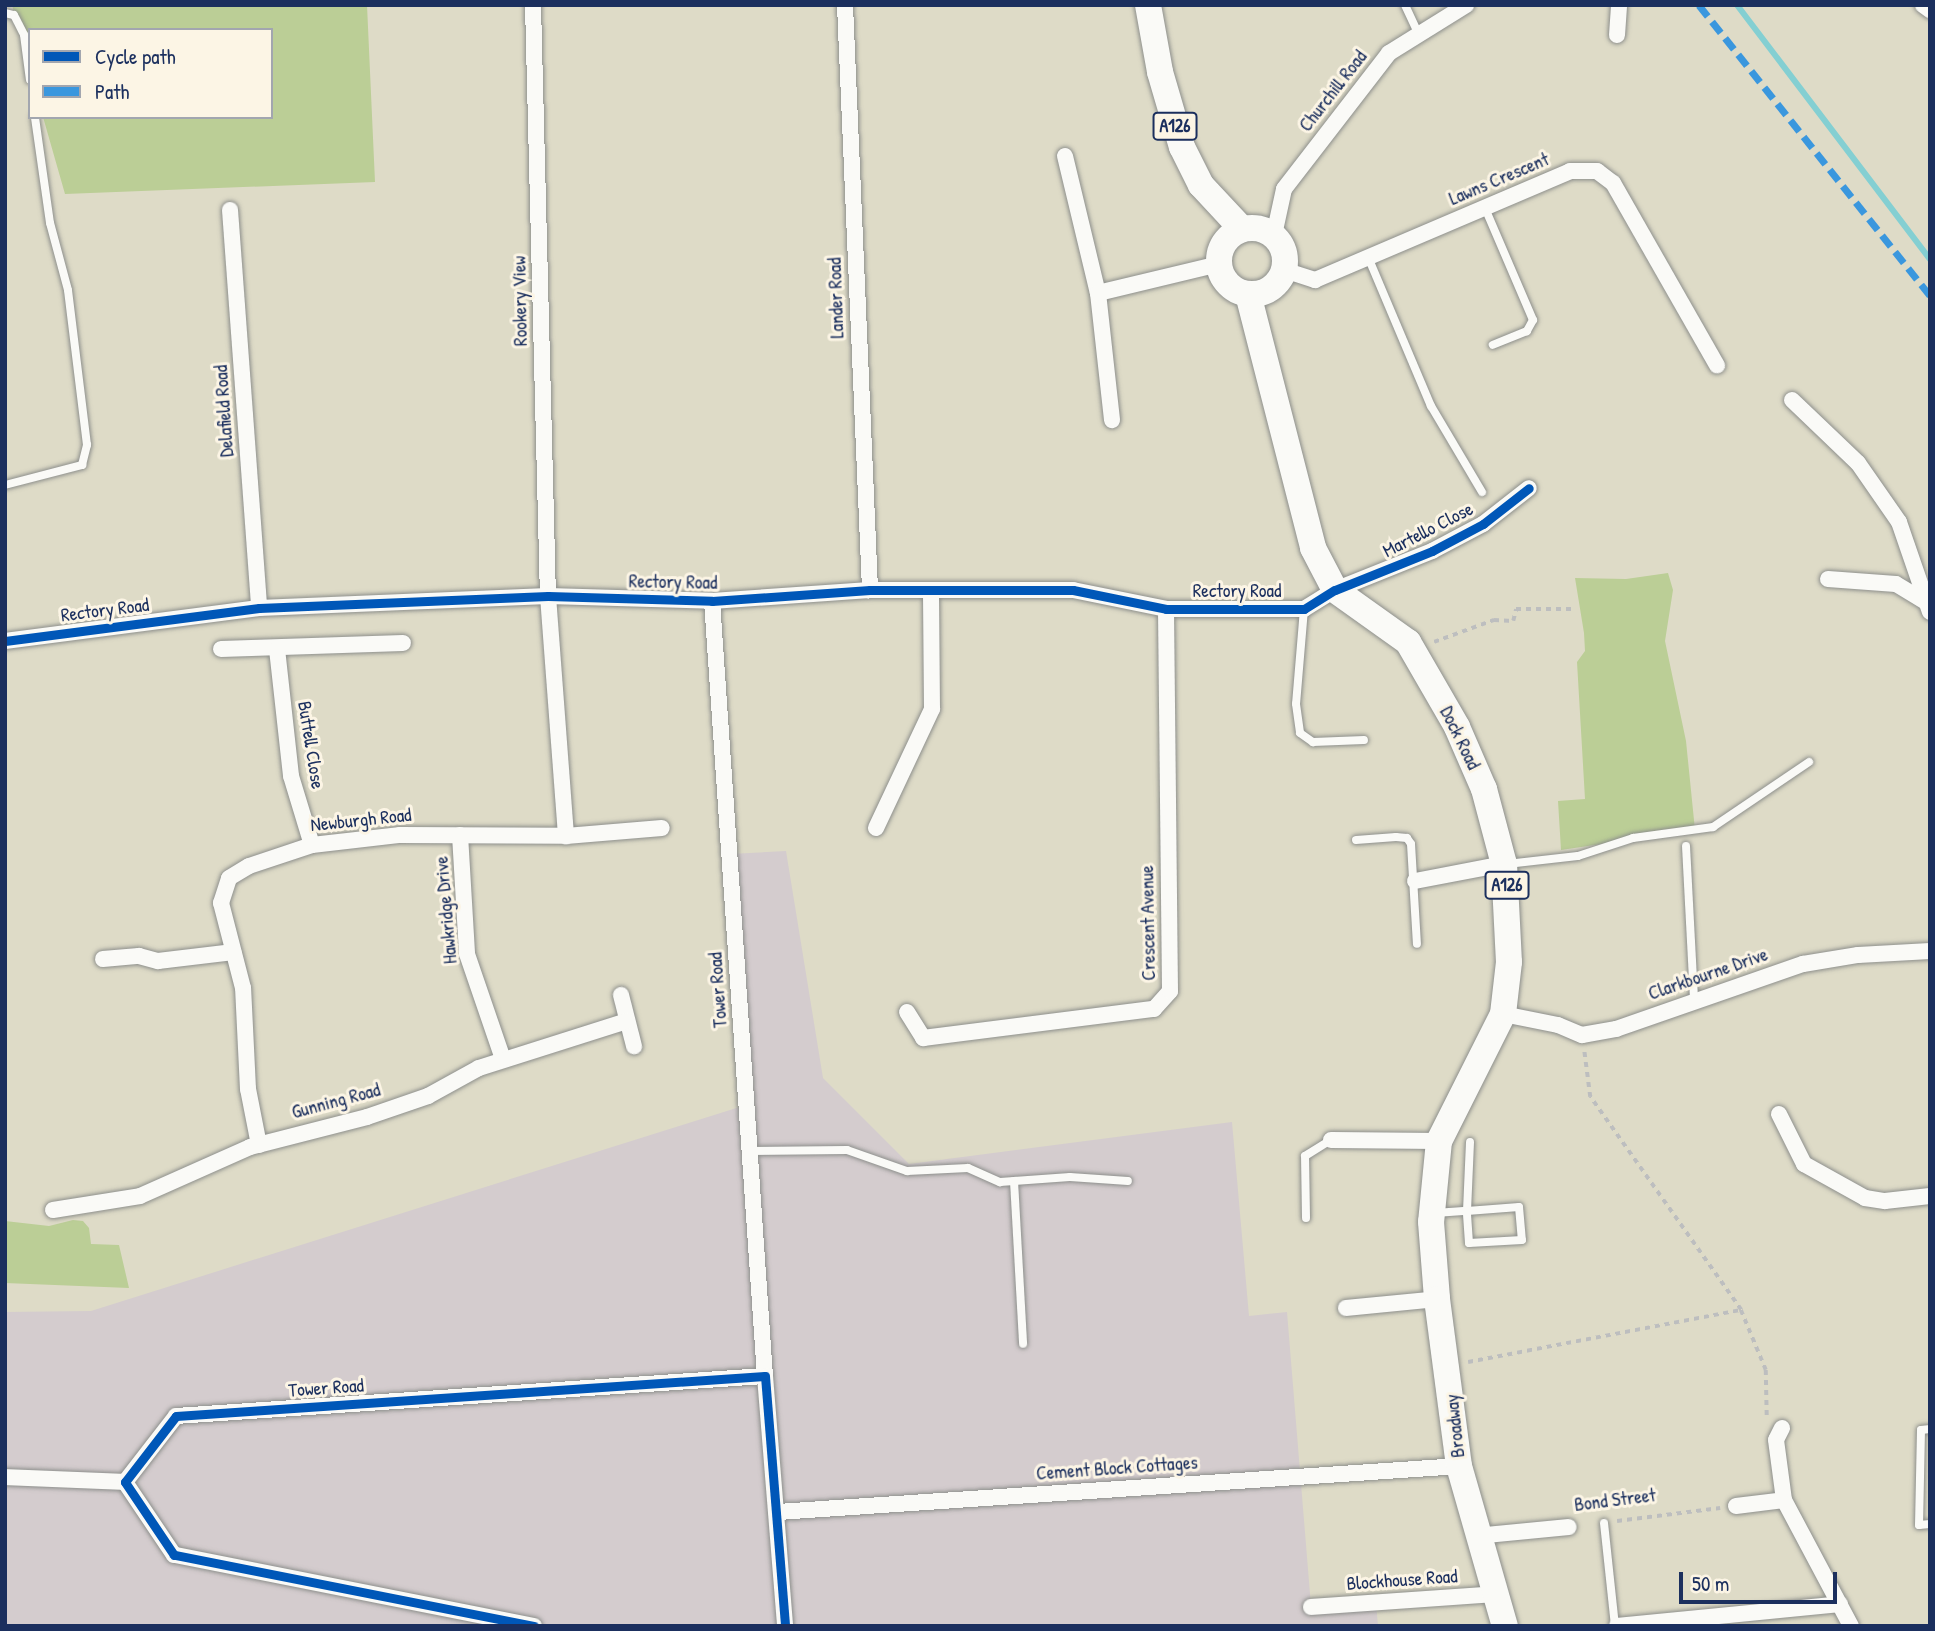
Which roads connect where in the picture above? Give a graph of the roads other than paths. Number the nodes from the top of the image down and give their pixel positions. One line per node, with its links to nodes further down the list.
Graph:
1 (534, 5): 35 (street, Rookery View)
2 (845, 5): 32 (street, Lander Road)
3 (1148, 5): 17 (main road, A126)
4 (1405, 5): 10 (lane)
5 (1466, 5): 10 (street, Churchill Road)
6 (1619, 5): 11 (street)
7 (1923, 5): 8 (street)
8 (1930, 10)
9 (5, 13): 12 (lane)
10 (1419, 35): 18 (street, Churchill Road)
11 (1617, 35)
12 (28, 65)
13 (35, 119): 28 (lane)
14 (1065, 156): 22 (street)
15 (1485, 208): 19 (street, Lawns Crescent); 24 (lane); 25 (street, Lawns Crescent)
16 (230, 210): 37 (street, Delafield Road)
17 (1242, 229): 18 (main road); 20 (main road)
18 (1274, 235): 21 (main road)
19 (1368, 257): 21 (street, Lawns Crescent); 30 (lane)
20 (1219, 264): 22 (street); 23 (main road)
21 (1284, 270): 23 (main road)
22 (1098, 293): 27 (street)
23 (1248, 294): 33 (main road, Dock Road / A126)
24 (1493, 345)
25 (1717, 365)
26 (1792, 400): 38 (street)
27 (1112, 420)
28 (5, 485)
29 (1529, 488): 33 (street, Martello Close)
30 (1482, 492)
31 (1828, 579): 38 (street)
32 (870, 590): 34 (street, Rectory Road); 36 (street, Rectory Road)
33 (1335, 590): 40 (street, Rectory Road); 54 (main road, Dock Road / A126)
34 (931, 591): 39 (street, Rectory Road); 48 (street)
35 (548, 596): 36 (street, Rectory Road); 37 (street, Rectory Road); 50 (street)
36 (712, 601): 72 (street, Tower Road)
37 (259, 608): 41 (street, Rectory Road)
38 (1929, 608)
39 (1166, 609): 40 (street, Rectory Road); 62 (street, Crescent Avenue)
40 (1304, 609): 45 (lane)
41 (5, 641)
42 (403, 643): 44 (street)
43 (221, 649): 44 (street)
44 (277, 649): 52 (street, Buttell Close)
45 (1364, 740)
46 (1809, 762): 54 (lane)
47 (662, 828): 50 (street, Newburgh Road)
48 (876, 828)
49 (460, 835): 50 (street, Newburgh Road); 52 (street, Newburgh Road); 66 (street, Hawkridge Drive)
50 (566, 836)
51 (1356, 840): 55 (lane)
52 (312, 845): 58 (street, Newburgh Road)
53 (1686, 846): 61 (lane)
54 (1504, 864): 55 (street); 63 (main road, Dock Road / A126)
55 (1415, 881): 56 (lane)
56 (1418, 944)
57 (1930, 951): 61 (street, Clarkbourne Drive)
58 (233, 952): 59 (street); 71 (street, Newburgh Road)
59 (103, 959)
60 (621, 995): 64 (street)
61 (1694, 1001): 63 (street, Clarkbourne Drive)
62 (907, 1012)
63 (1503, 1014): 69 (main road, Dock Road / A126)
64 (627, 1021): 65 (street); 66 (street, Gunning Road)
65 (634, 1046)
66 (503, 1059): 71 (street, Gunning Road)
67 (1779, 1114): 75 (street)
68 (1331, 1139): 69 (street); 78 (lane)
69 (1439, 1141): 79 (main road, Dock Road / A126)
70 (1469, 1142): 77 (lane)
71 (259, 1145): 76 (street, Gunning Road)
72 (750, 1151): 73 (lane); 83 (street, Tower Road)
73 (1014, 1181): 74 (lane); 82 (lane)
74 (1128, 1181)
75 (1930, 1196)
76 (53, 1210)
77 (1467, 1211): 77 (lane); 79 (lane)
78 (1306, 1218)
79 (1432, 1218): 80 (main road, Broadway / A126)
80 (1437, 1299): 81 (street); 86 (main road, Broadway / A126)
81 (1346, 1308)
82 (1023, 1344)
83 (765, 1376): 88 (street, Tower Road); 91 (street, Tower Road)
84 (1930, 1429): 93 (lane)
85 (1779, 1434): 89 (street)
86 (1459, 1466): 91 (street, Cement Block Cottages); 95 (main road, Broadway / A126)
87 (5, 1477): 88 (street)
88 (125, 1482): 100 (street)
89 (1784, 1500): 90 (street); 97 (street)
90 (1736, 1506)
91 (778, 1513): 101 (street, Tower Road)
92 (1604, 1523): 103 (lane)
93 (1930, 1524)
94 (1569, 1527): 95 (street, Bond Street)
95 (1476, 1536): 96 (main road, Broadway / A126)
96 (1496, 1594): 98 (street, Blockhouse Road); 102 (main road, Broadway / A126)
97 (1840, 1604): 99 (street); 104 (street)
98 (1311, 1607)
99 (1636, 1625): 103 (street)
100 (534, 1626)
101 (785, 1626)
102 (1505, 1626)
103 (1616, 1626)
104 (1851, 1626)

